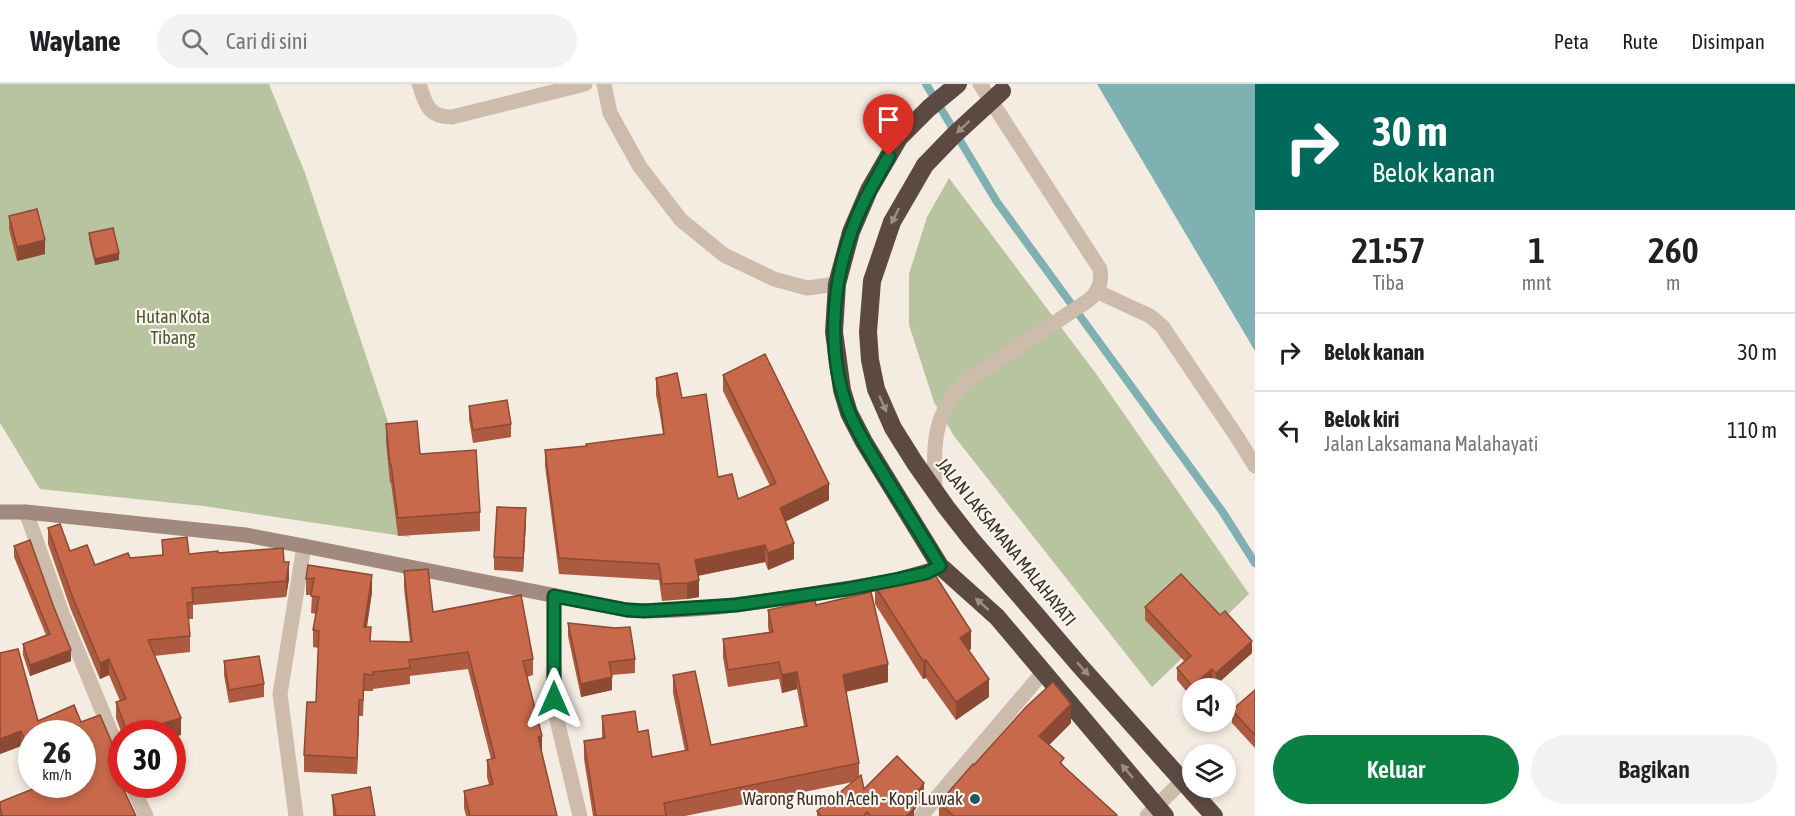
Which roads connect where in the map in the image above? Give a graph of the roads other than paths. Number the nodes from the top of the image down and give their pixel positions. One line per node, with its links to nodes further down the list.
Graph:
1 (419, 84): 2 (street)
2 (585, 84)
3 (604, 84): 7 (street)
4 (958, 84): 7 (highway)
5 (980, 84): 8 (street)
6 (1008, 88): 10 (highway, JALAN LAKSAMANA MALAHAYATI, one-way to 10, bridge)
7 (837, 284): 16 (highway, one-way to 7)
8 (1093, 296): 9 (street); 10 (street)
9 (1255, 466)
10 (935, 492): 18 (highway, JALAN LAKSAMANA MALAHAYATI, one-way to 18)
11 (26, 512): 12 (street); 13 (street); 17 (street)
12 (0, 513)
13 (304, 546): 15 (street); 23 (street)
14 (908, 577): 15 (street)
15 (554, 596): 24 (street)
16 (1044, 671): 21 (highway, one-way to 16); 25 (street)
17 (108, 725)
18 (1182, 781): 21 (street)
19 (138, 798): 22 (street)
20 (1198, 798): 26 (highway, JALAN LAKSAMANA MALAHAYATI)
21 (1156, 813)
22 (146, 816)
23 (296, 816)
24 (580, 816)
25 (921, 816)
26 (1214, 816)

